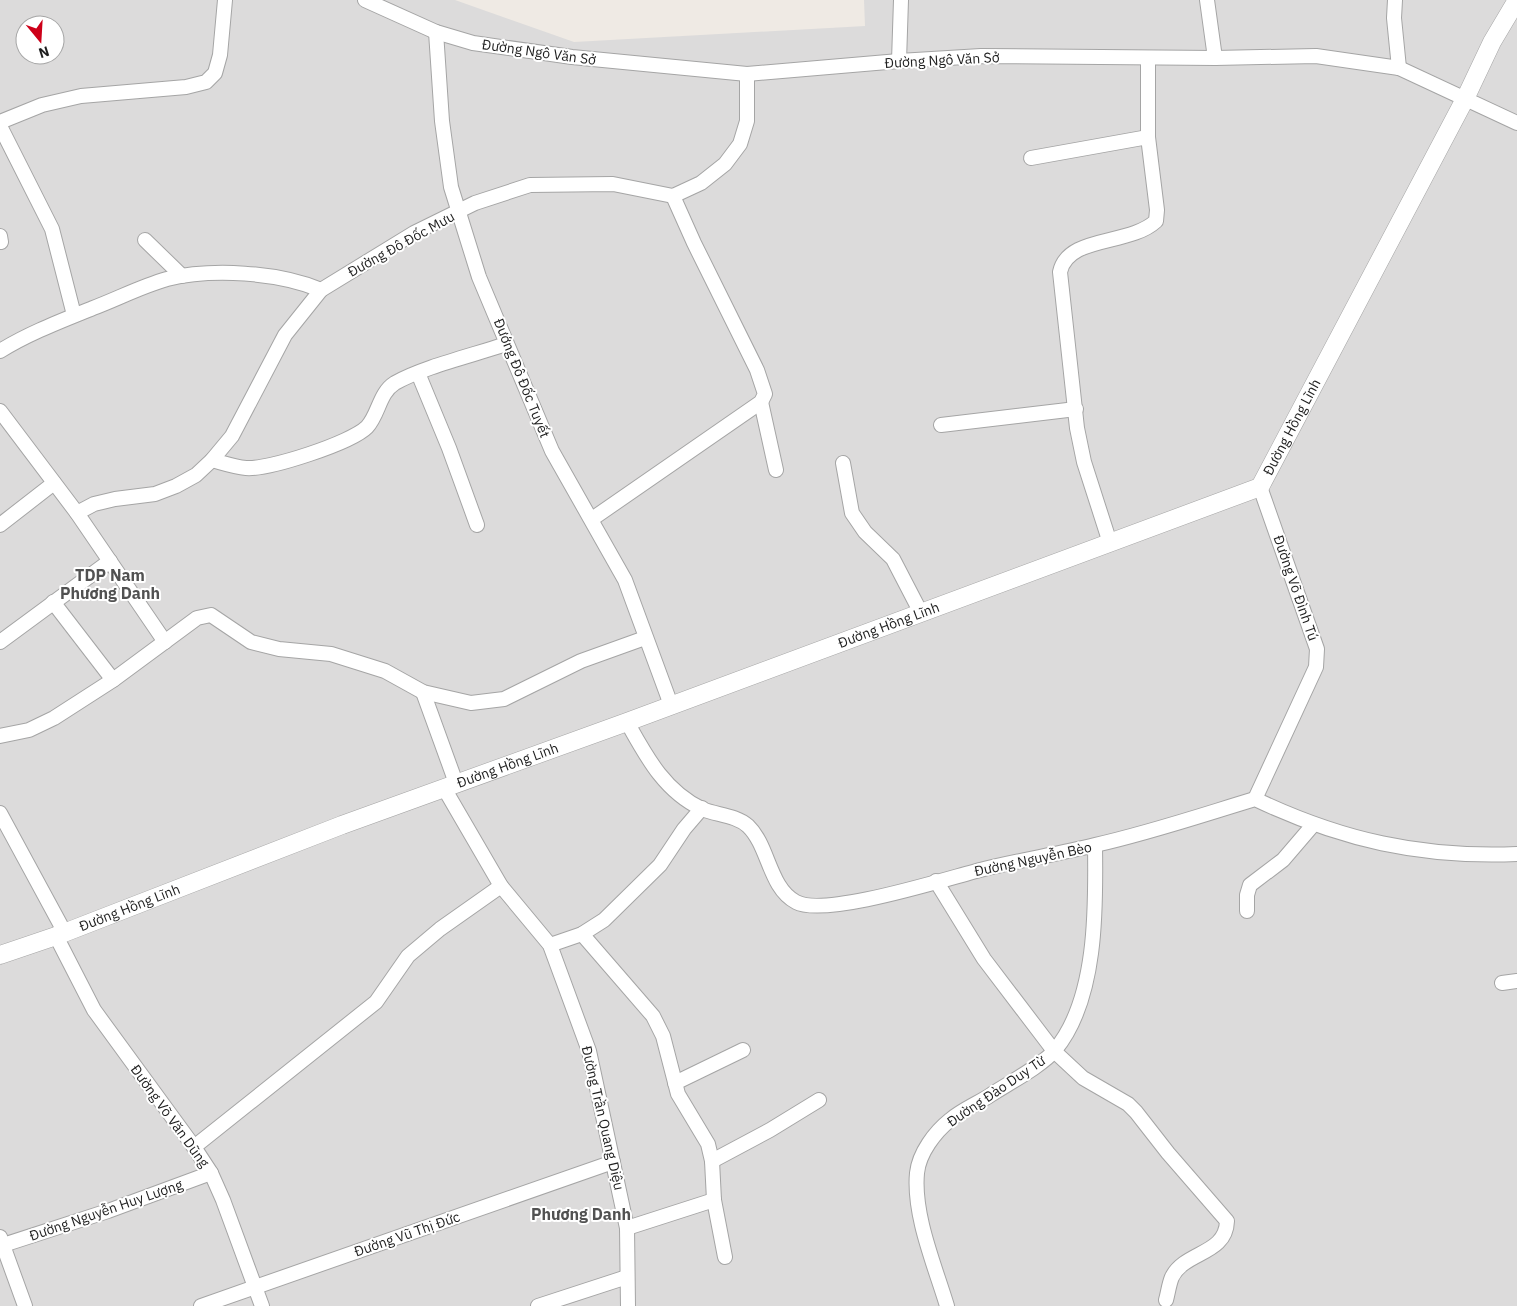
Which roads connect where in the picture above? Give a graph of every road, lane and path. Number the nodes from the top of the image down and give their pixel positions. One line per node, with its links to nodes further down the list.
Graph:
1 (225, 0): 15 (street)
2 (366, 0): 7 (street, Đường Ngô Văn Sở)
3 (901, 0): 10 (street)
4 (1207, 0): 9 (street)
5 (1395, 0): 11 (street)
6 (1517, 0): 13 (street, Đường Hồng Lĩnh)
7 (436, 32): 12 (street, Đường Ngô Văn Sở); 19 (street, Đướng Đô Đốc Tuyết)
8 (1148, 58): 9 (street, Đường Ngô Văn Sở); 10 (street, Đường Ngô Văn Sở); 16 (street)
9 (1215, 58): 11 (street, Đường Ngô Văn Sở)
10 (899, 61): 12 (street, Đường Ngô Văn Sở)
11 (1399, 68): 13 (street, Đường Ngô Văn Sở)
12 (748, 74): 18 (street)
13 (1465, 99): 14 (street, Đường Ngô Văn Sở); 35 (street, Đường Hồng Lĩnh)
14 (1517, 123)
15 (0, 124): 23 (street)
16 (1148, 137): 17 (street); 28 (street)
17 (1031, 158)
18 (673, 196): 19 (street, Đường Đô Đốc Mưu); 27 (street)
19 (457, 212): 22 (street, Đường Đô Đốc Mưu); 24 (street, Đướng Đô Đốc Tuyết)
20 (145, 240): 21 (street)
21 (182, 276): 22 (street); 23 (street)
22 (321, 290): 31 (street, Đường Đô Đốc Mưu)
23 (74, 315): 25 (street)
24 (506, 344): 26 (street); 37 (street, Đướng Đô Đốc Tuyết)
25 (0, 351)
26 (418, 373): 31 (street); 39 (street)
27 (761, 402): 33 (street); 37 (street)
28 (1076, 409): 30 (street); 40 (street)
29 (0, 411): 34 (street)
30 (941, 425)
31 (212, 460): 36 (street, Đường Đô Đốc Mưu)
32 (843, 463): 43 (street)
33 (776, 470)
34 (54, 483): 36 (street); 38 (street)
35 (1260, 487): 40 (street, Đường Hồng Lĩnh); 53 (street, Đường Võ Đình Tú)
36 (77, 513): 41 (street)
37 (592, 519): 44 (street, Đướng Đô Đốc Tuyết)
38 (0, 524)
39 (477, 525)
40 (1110, 543): 43 (street, Đường Hồng Lĩnh)
41 (110, 562): 42 (street); 46 (street)
42 (54, 602): 45 (street); 47 (street)
43 (921, 613): 49 (street, Đường Hồng Lĩnh)
44 (646, 638): 48 (street); 49 (street, Đướng Đô Đốc Tuyết)
45 (0, 642)
46 (165, 642): 47 (street); 48 (street)
47 (113, 680): 51 (street)
48 (423, 692): 52 (street, Đường Trần Quang Diệu)
49 (671, 705): 50 (street, Đường Hồng Lĩnh)
50 (627, 722): 52 (street, Đường Hồng Lĩnh); 54 (street, Đường Nguyễn Bèo)
51 (0, 736)
52 (450, 785): 60 (street, Đường Trần Quang Diệu); 62 (street, Đường Hồng Lĩnh)
53 (1255, 799): 56 (street); 57 (street, Đường Nguyễn Bèo)
54 (702, 808): 59 (street, Đường Nguyễn Bèo); 63 (street)
55 (0, 814): 62 (street, Đường Võ Văn Dũng)
56 (1313, 825): 58 (street); 61 (street)
57 (1095, 846): 59 (street, Đường Nguyễn Bèo); 69 (street, Đường Đào Duy Từ)
58 (1517, 854)
59 (936, 881): 69 (street)
60 (501, 886): 64 (street, Đường Trần Quang Diệu); 72 (street)
61 (1246, 911)
62 (61, 934): 65 (street, Đường Hồng Lĩnh); 72 (street, Đường Võ Văn Dũng)
63 (582, 934): 64 (street); 70 (street)
64 (550, 945): 74 (street, Đường Trần Quang Diệu)
65 (0, 955)
66 (1517, 981): 67 (street)
67 (1502, 983)
68 (743, 1050): 70 (street)
69 (1054, 1051): 82 (street); 88 (street, Đường Đào Duy Từ)
70 (675, 1082): 73 (street)
71 (819, 1100): 73 (street)
72 (194, 1147): 75 (street, Đường Võ Văn Dũng)
73 (712, 1160): 76 (street)
74 (613, 1162): 77 (street, Đường Trần Quang Diệu); 81 (street, Đường Vũ Thị Đức)
75 (211, 1174): 78 (street, Đường Nguyễn Huy Lượng); 81 (street, Đường Võ Văn Dũng)
76 (714, 1200): 77 (street); 79 (street)
77 (627, 1228): 80 (street, Đường Trần Quang Diệu)
78 (1, 1242): 83 (street)
79 (725, 1257)
80 (627, 1277): 86 (street); 87 (street, Đường Trần Quang Diệu)
81 (256, 1287): 84 (street, Đường Vũ Thị Đức); 85 (street, Đường Võ Văn Dũng)
82 (1166, 1300)
83 (25, 1306)
84 (201, 1306)
85 (262, 1306)
86 (538, 1306)
87 (628, 1306)
88 (947, 1306)

